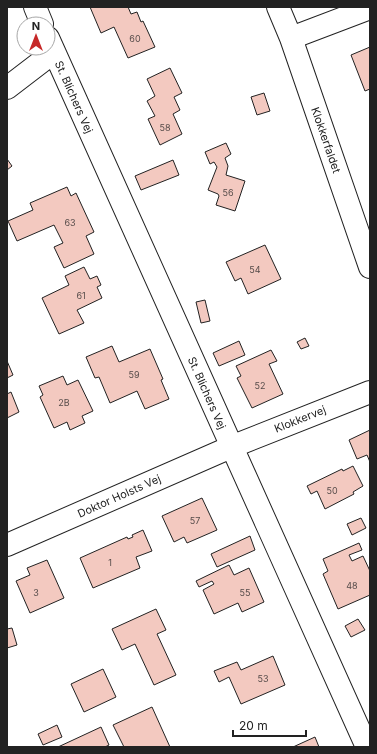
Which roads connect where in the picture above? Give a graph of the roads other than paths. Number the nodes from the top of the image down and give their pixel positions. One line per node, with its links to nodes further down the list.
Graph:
1 (278, 7): 3 (street, Klokkerfaldet)
2 (370, 8): 3 (street)
3 (291, 38): 7 (street, Klokkerfaldet)
4 (40, 56): 6 (street)
5 (56, 56): 10 (street, St. Blichers Vej)
6 (7, 88)
7 (366, 240): 8 (street, Klokkerfaldet)
8 (370, 267)
9 (370, 392): 10 (street, Klokkervej)
10 (231, 447): 11 (street, Doktor Holsts Vej); 12 (street, St. Blichers Vej)
11 (7, 545)
12 (367, 747)

